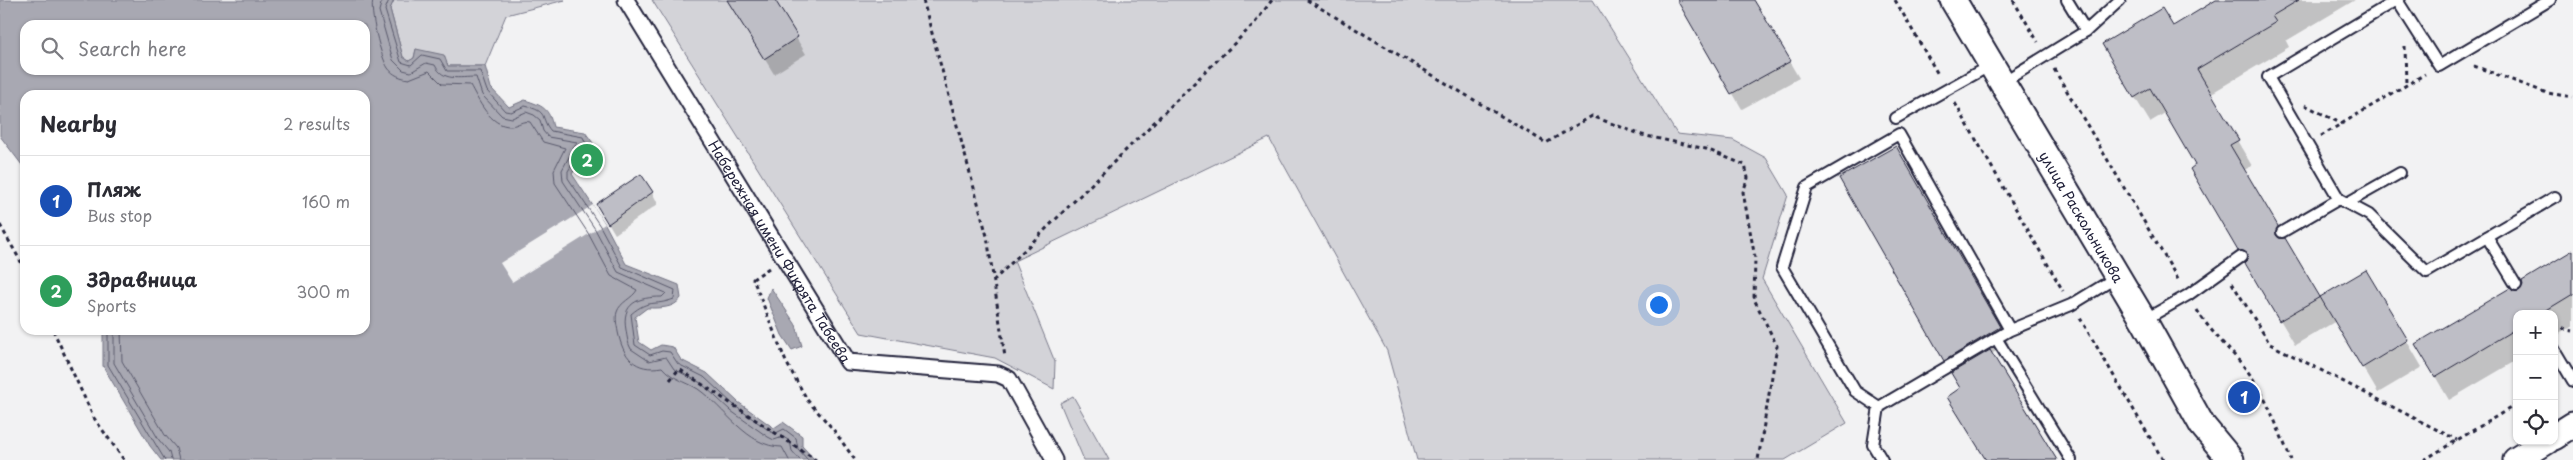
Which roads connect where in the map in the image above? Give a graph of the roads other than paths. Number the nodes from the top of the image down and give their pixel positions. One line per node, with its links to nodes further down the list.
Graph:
1 (626, 0): 28 (street, Набережная имени Фикрята Табеева)
2 (1953, 0): 8 (street, улица Раскольникова)
3 (2067, 0): 7 (lane)
4 (2397, 0): 5 (lane); 12 (lane)
5 (2550, 0)
6 (2117, 1): 7 (lane)
7 (2086, 31): 8 (lane)
8 (1997, 74): 9 (lane); 16 (street, улица Раскольникова)
9 (1896, 118)
10 (2400, 173): 12 (lane)
11 (2555, 197): 14 (lane)
12 (2343, 201): 13 (lane); 14 (lane)
13 (2282, 232)
14 (2487, 237): 17 (lane)
15 (2241, 257): 18 (lane)
16 (2117, 277): 18 (street, улица Раскольникова); 19 (lane)
17 (2516, 284)
18 (2144, 321): 26 (street, улица Раскольникова)
19 (2010, 330): 20 (lane); 23 (lane)
20 (1996, 338): 23 (lane); 30 (lane)
21 (2558, 355): 22 (lane)
22 (2573, 381)
23 (1879, 407): 29 (lane)
24 (2573, 425): 25 (street)
25 (2558, 434)
26 (2209, 436): 31 (street, улица Раскольникова); 32 (street, улица Раскольникова)
27 (2540, 445): 33 (street)
28 (1054, 460)
29 (1882, 460)
30 (2071, 460)
31 (2216, 460)
32 (2231, 460)
33 (2516, 460)

